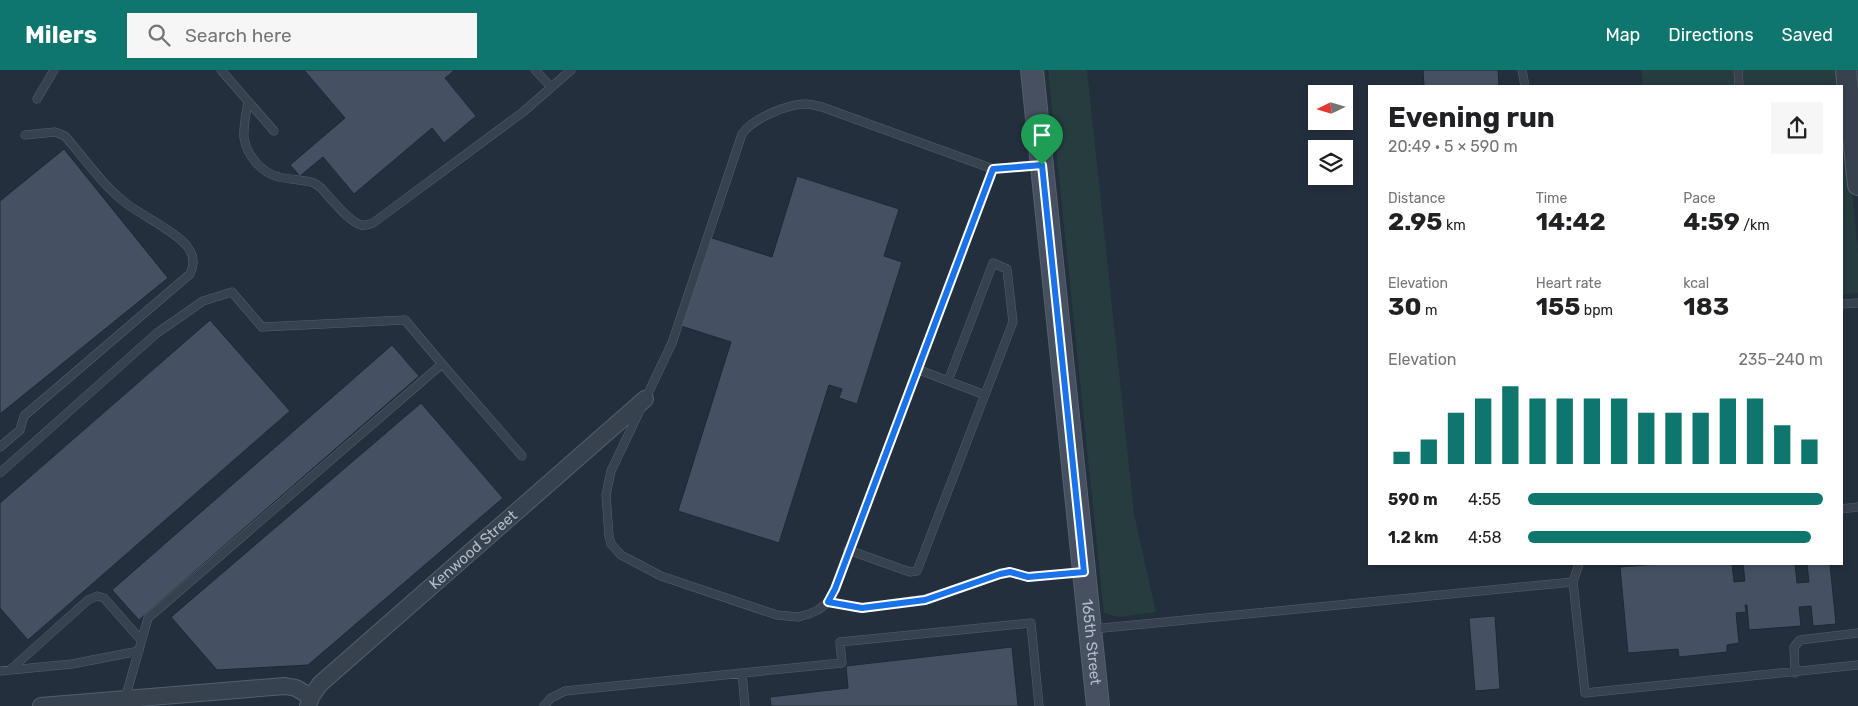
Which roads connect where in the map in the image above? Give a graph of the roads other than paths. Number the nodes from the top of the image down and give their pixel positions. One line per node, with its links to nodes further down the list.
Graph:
1 (54, 70): 12 (lane)
2 (221, 70): 13 (lane)
3 (535, 70): 11 (lane)
4 (571, 70): 11 (lane)
5 (1032, 70): 16 (main road, 165th Street)
6 (1522, 70): 9 (lane)
7 (1738, 70): 10 (lane)
8 (1846, 70): 18 (street)
9 (1525, 85)
10 (1740, 85)
11 (552, 87): 13 (lane)
12 (37, 100)
13 (248, 102): 14 (lane)
14 (274, 131)
15 (25, 135): 26 (lane)
16 (1042, 165): 17 (lane); 33 (main road, 165th Street)
17 (993, 169): 22 (lane); 25 (lane)
18 (1858, 185)
19 (1858, 303): 20 (lane)
20 (1843, 304)
21 (442, 364): 27 (lane); 28 (lane); 38 (lane)
22 (917, 369): 23 (lane); 31 (lane)
23 (948, 382): 24 (lane); 24 (lane)
24 (985, 395): 31 (lane)
25 (645, 399): 35 (lane); 46 (street, Kenwood Street)
26 (0, 447)
27 (522, 456)
28 (0, 473)
29 (1858, 507): 30 (lane)
30 (1843, 509)
31 (848, 550): 35 (lane)
32 (1579, 565): 34 (lane)
33 (1084, 572): 35 (lane); 36 (main road, 165th Street)
34 (1573, 582): 36 (lane); 44 (lane)
35 (828, 602)
36 (1090, 629): 51 (main road, 165th Street)
37 (1858, 633): 44 (lane)
38 (141, 640): 39 (lane); 41 (lane)
39 (138, 651): 41 (lane); 45 (lane)
40 (1858, 665): 44 (lane)
41 (10, 670): 42 (lane)
42 (0, 671)
43 (742, 673): 48 (lane); 49 (lane); 50 (lane)
44 (1795, 673)
45 (125, 699): 46 (street); 47 (street)
46 (310, 702)
47 (41, 706)
48 (544, 706)
49 (746, 706)
50 (1039, 706)
51 (1098, 706)

